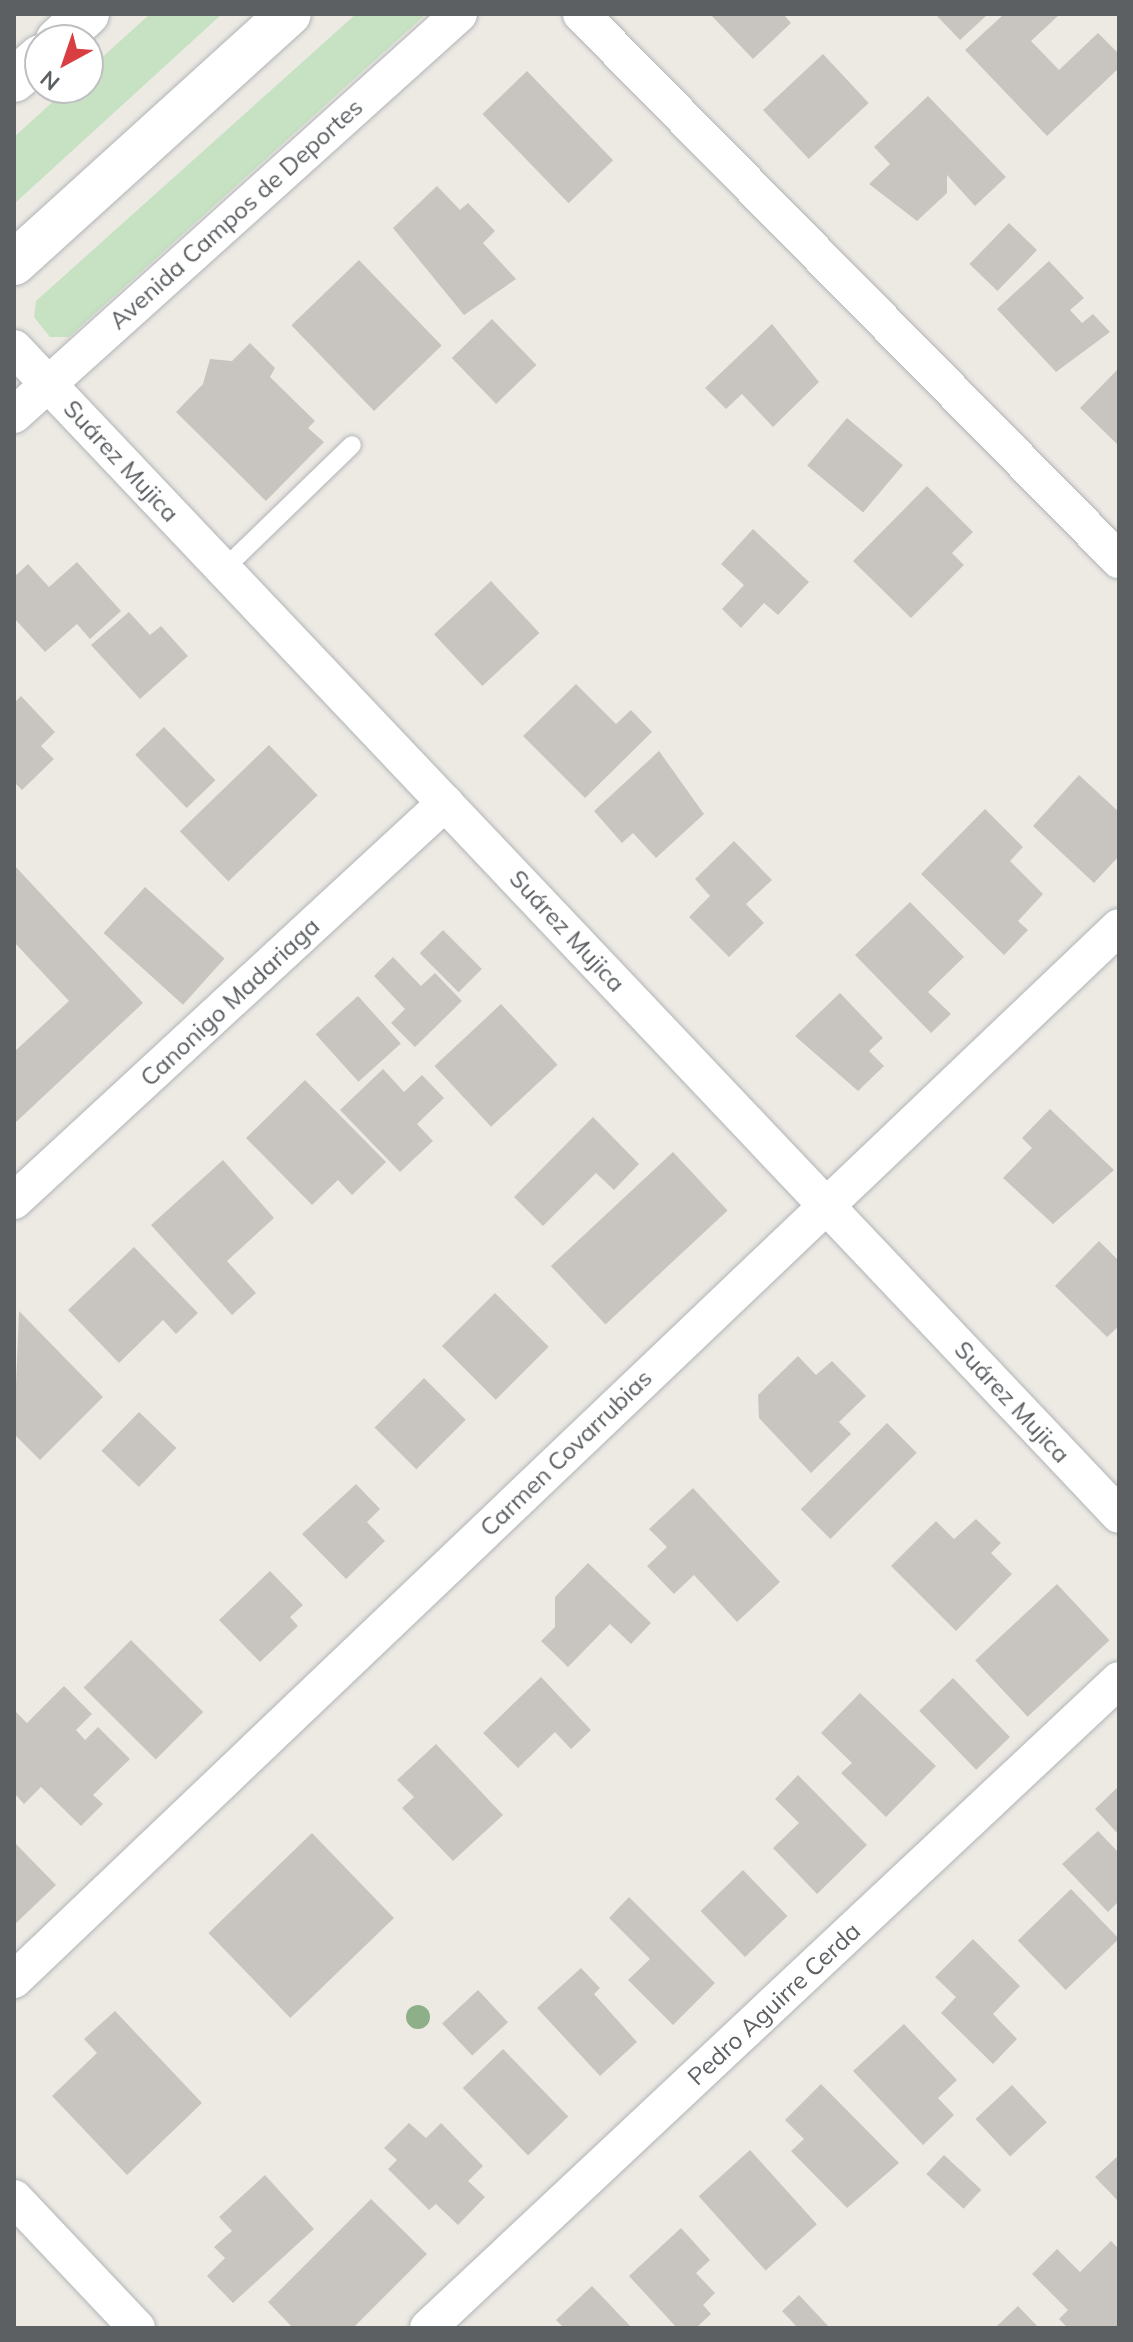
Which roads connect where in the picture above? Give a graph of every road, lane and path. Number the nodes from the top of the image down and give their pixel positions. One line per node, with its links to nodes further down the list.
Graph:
1 (289, 14): 4 (main road)
2 (459, 14): 6 (street, Avenida Campos de Deportes)
3 (581, 14): 9 (street)
4 (14, 263)
5 (14, 348): 6 (street, Suárez Mujica)
6 (48, 384): 7 (street, Avenida Campos de Deportes); 10 (street, Suárez Mujica)
7 (14, 415)
8 (352, 445): 10 (lane)
9 (1119, 560)
10 (224, 569): 11 (street, Suárez Mujica)
11 (445, 803): 13 (street, Canonigo Madariaga); 14 (street, Suárez Mujica)
12 (1119, 927): 14 (street, Carmen Covarrubias)
13 (14, 1201)
14 (826, 1205): 15 (street, Suárez Mujica); 17 (street, Carmen Covarrubias)
15 (1119, 1515)
16 (1119, 1680): 20 (street, Pedro Aguirre Cerda)
17 (14, 1980)
18 (14, 2198): 19 (street)
19 (137, 2328)
20 (428, 2328)

